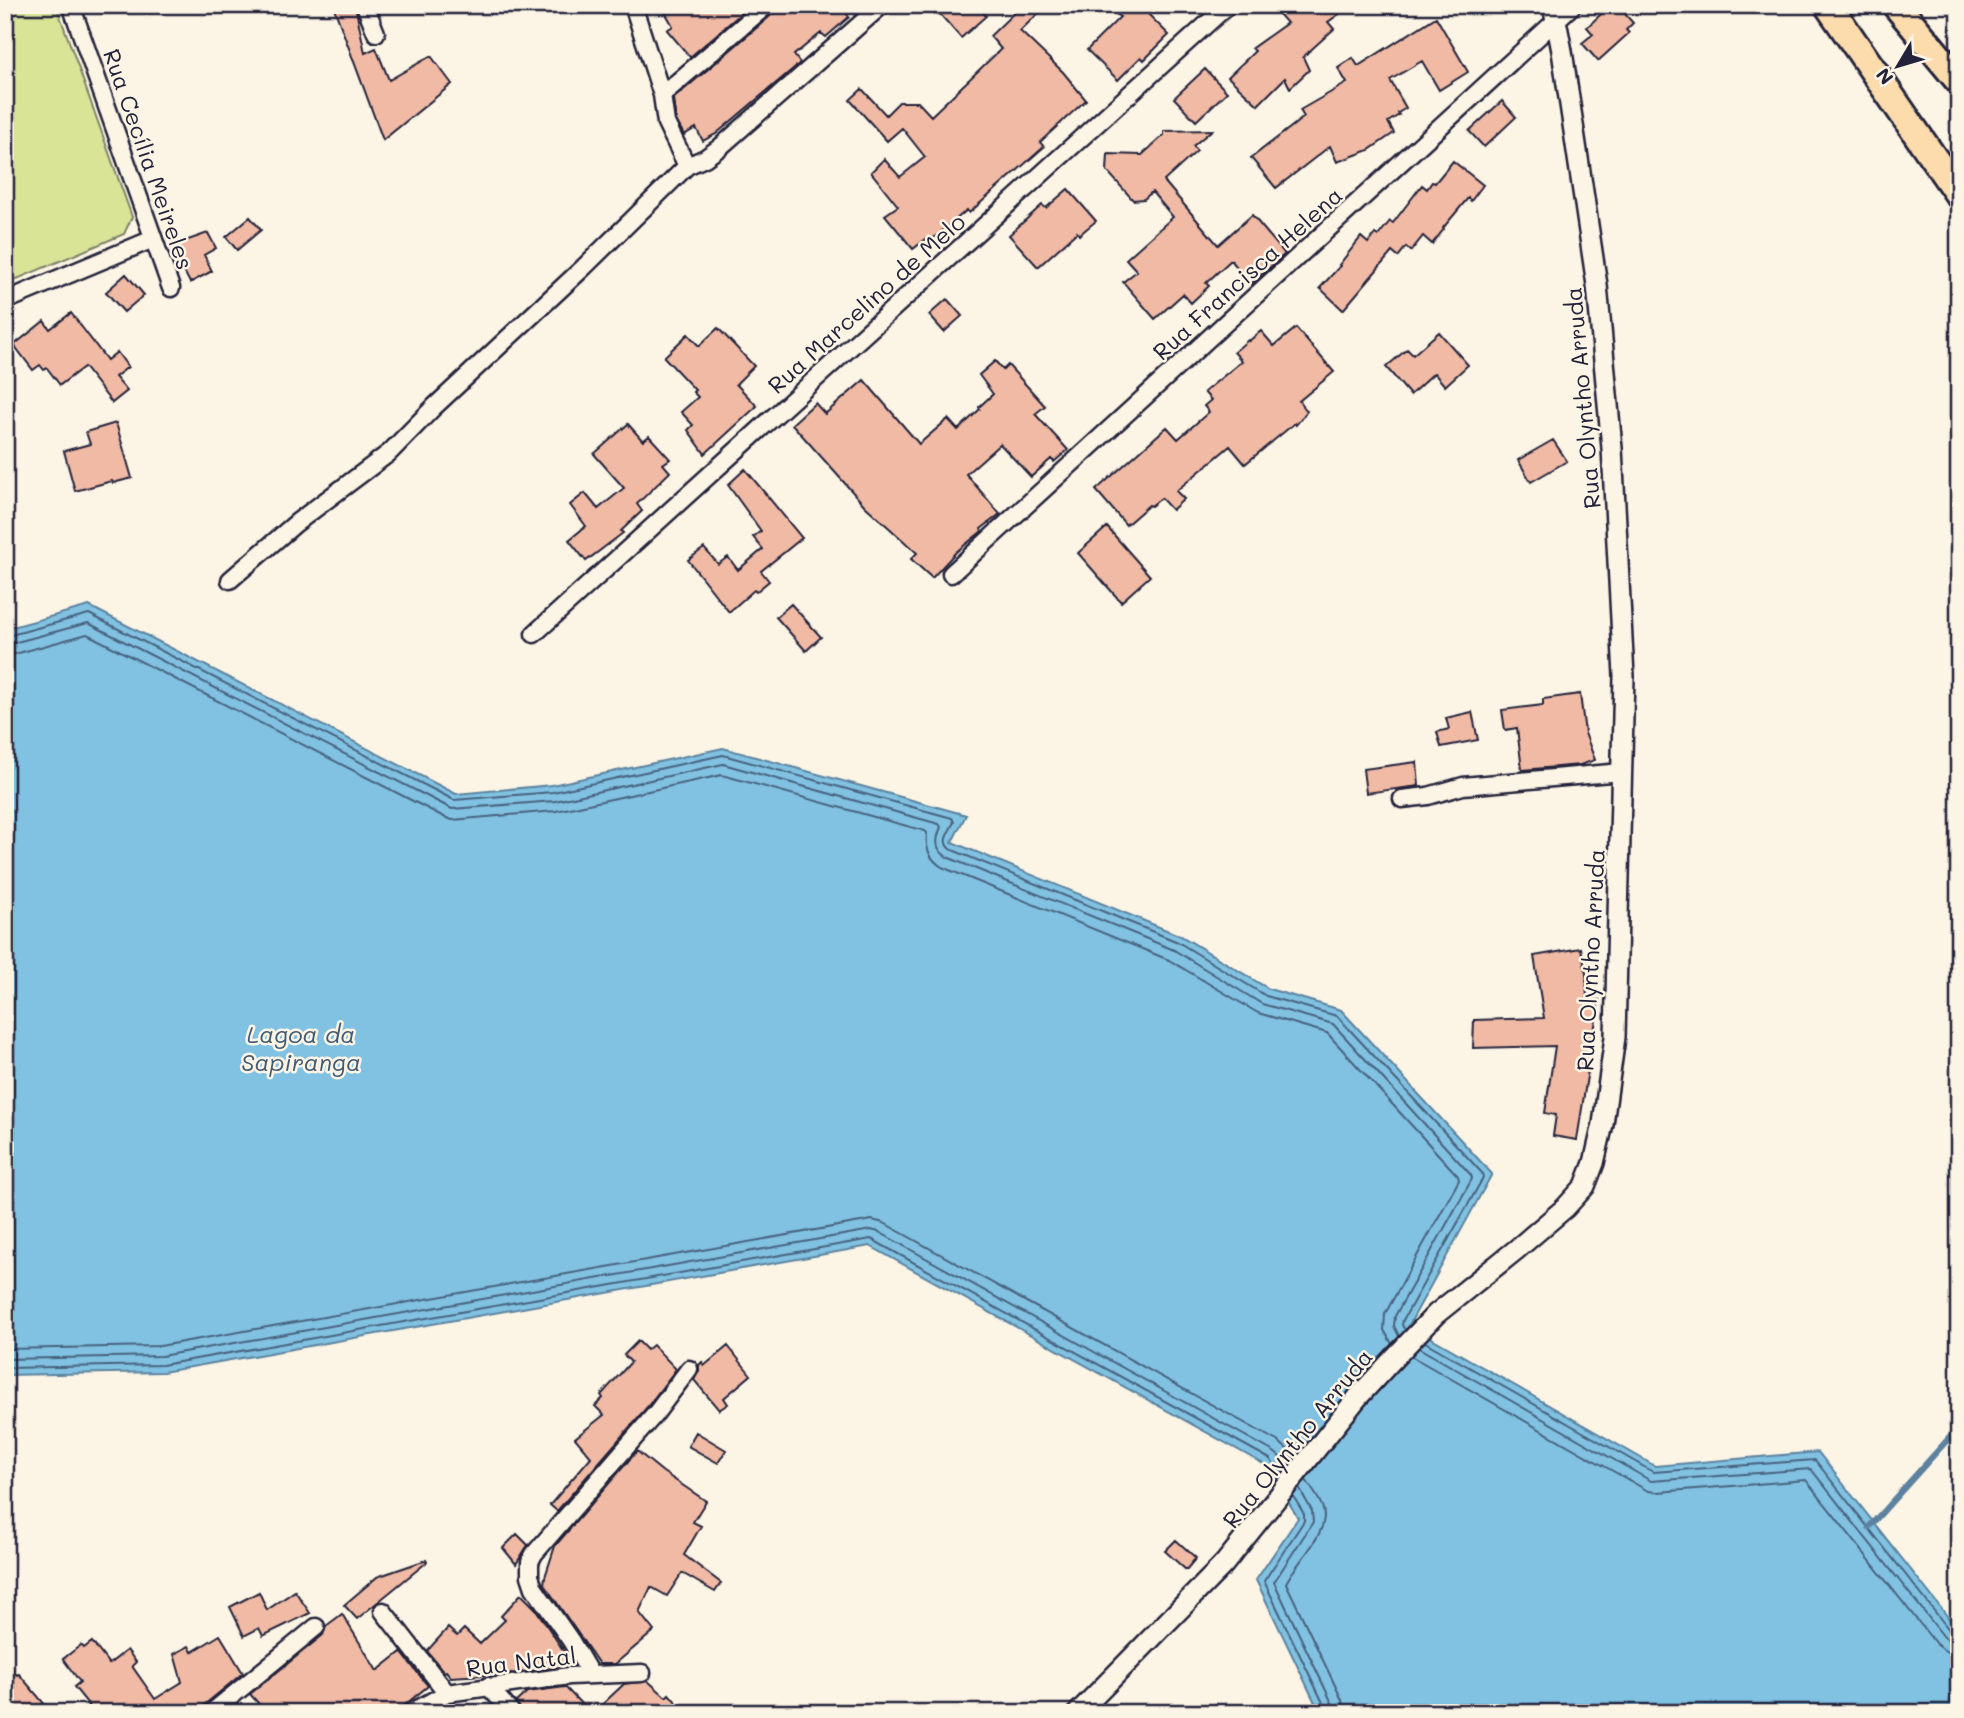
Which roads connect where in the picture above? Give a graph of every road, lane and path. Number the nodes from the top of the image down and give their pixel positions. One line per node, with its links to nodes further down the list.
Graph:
1 (71, 5): 16 (street, Rua Cecília Meireles)
2 (365, 5): 11 (street)
3 (633, 5): 13 (street)
4 (767, 5): 13 (street)
5 (882, 5): 14 (street)
6 (1228, 5): 21 (street, Rua Marcelino de Melo)
7 (1573, 5): 10 (street, Rua Francisca Helena)
8 (1828, 5): 15 (highway)
9 (1896, 5): 12 (highway)
10 (1554, 13): 19 (street, Rua Francisca Helena); 22 (street, Rua Olyntho Arruda)
11 (376, 33)
12 (1955, 70)
13 (663, 95): 14 (street)
14 (687, 166): 20 (street)
15 (1959, 195)
16 (153, 239): 17 (street, Rua Cecília Meireles); 18 (street)
17 (171, 288)
18 (5, 301)
19 (951, 574)
20 (230, 580)
21 (534, 634)
22 (1622, 772): 23 (street); 34 (street, Rua Olyntho Arruda)
23 (1402, 799)
24 (690, 1369): 28 (street)
25 (383, 1611): 30 (street)
26 (316, 1627): 31 (street)
27 (642, 1672): 28 (street, Rua Natal)
28 (591, 1675): 29 (street, Rua Natal)
29 (488, 1686): 30 (street, Rua Natal); 33 (street)
30 (447, 1693): 32 (street, Rua Natal)
31 (211, 1713)
32 (411, 1713)
33 (512, 1713)
34 (1078, 1713)

